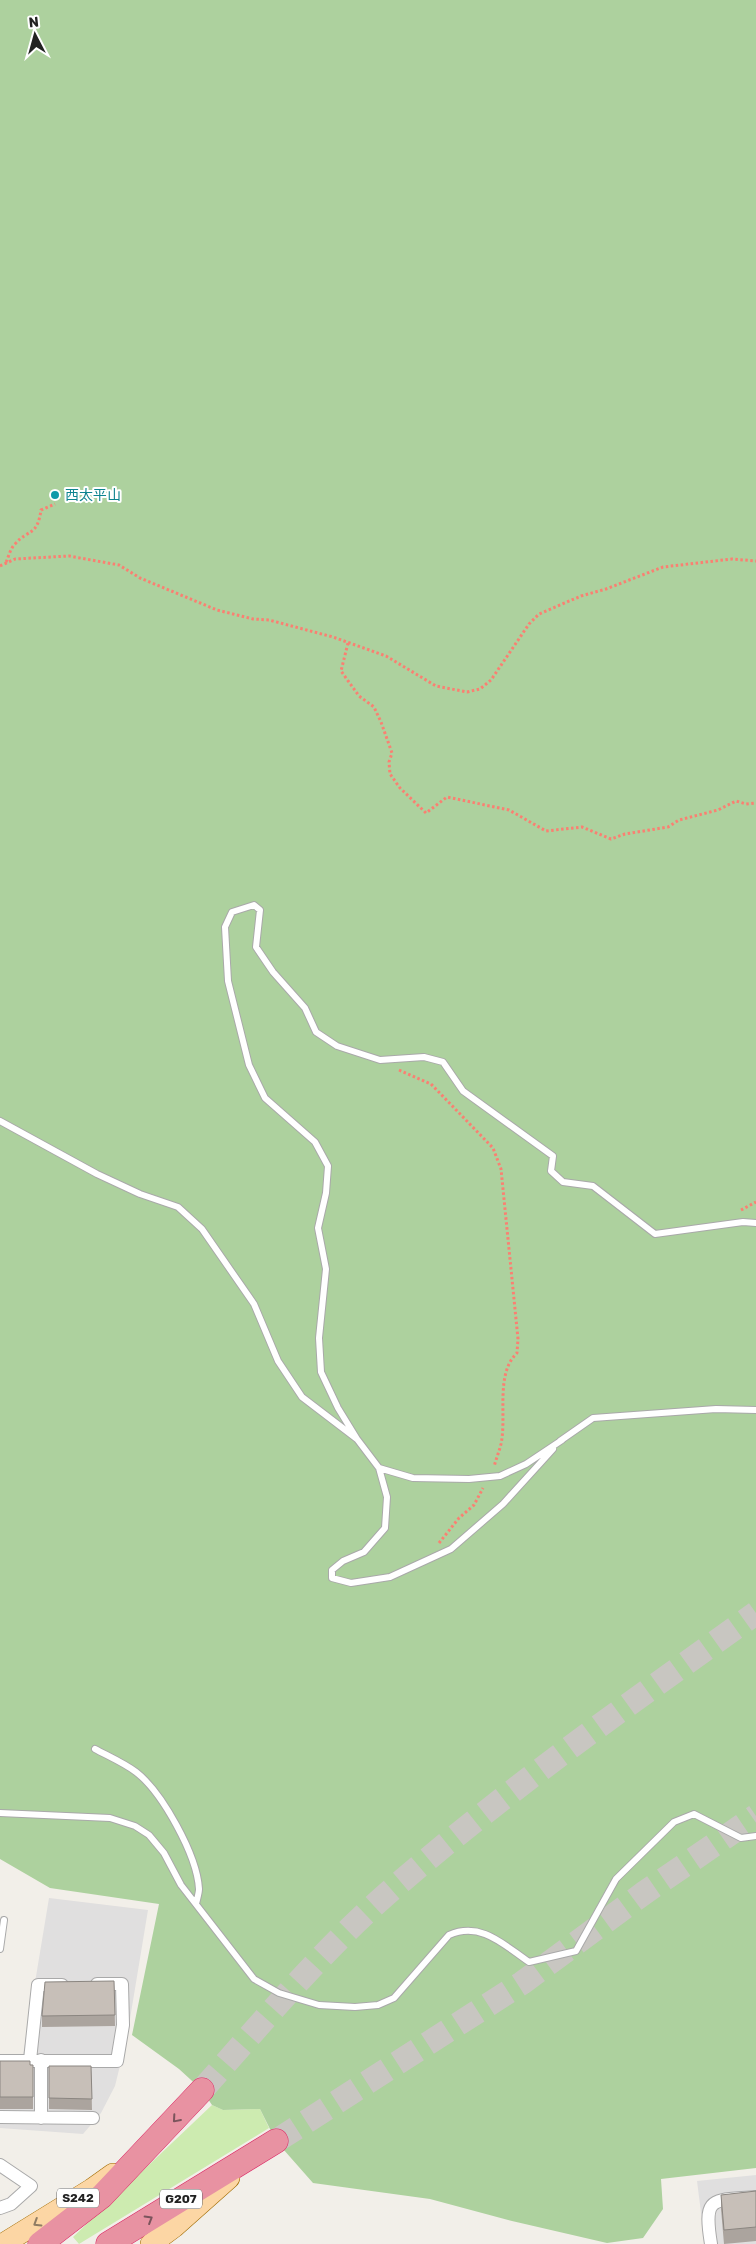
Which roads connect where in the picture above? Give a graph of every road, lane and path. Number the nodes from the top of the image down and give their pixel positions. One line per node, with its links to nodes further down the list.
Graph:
1 (55, 504): 3 (path)
2 (756, 561): 5 (path)
3 (6, 563): 4 (path); 5 (path)
4 (0, 566)
5 (348, 643): 6 (path)
6 (756, 803)
7 (380, 1060): 9 (lane); 11 (lane); 14 (path)
8 (0, 1120): 11 (lane)
9 (756, 1223)
10 (756, 1410): 12 (lane)
11 (357, 1439): 13 (lane)
12 (562, 1440): 14 (lane); 15 (lane)
13 (379, 1468): 14 (lane); 15 (lane)
14 (491, 1477): 15 (path)
15 (428, 1560)
16 (95, 1749): 19 (lane)
17 (0, 1813): 19 (lane)
18 (756, 1836): 19 (lane)
19 (196, 1904)
20 (4, 1920): 21 (lane)
21 (0, 1948)
22 (36, 2060): 22 (street); 23 (street); 26 (street)
23 (0, 2061)
24 (202, 2090): 29 (highway, one-way to 29)
25 (0, 2117): 26 (street)
26 (41, 2118): 27 (street)
27 (93, 2118)
28 (276, 2141): 30 (highway)
29 (149, 2146): 34 (main road, S242, one-way to 34); 35 (highway)
30 (254, 2155): 36 (highway, G207, one-way to 30); 37 (main road)
31 (0, 2165): 33 (street)
32 (756, 2196): 38 (street)
33 (0, 2208)
34 (4, 2244)
35 (40, 2244)
36 (108, 2244)
37 (151, 2244)
38 (711, 2244)

